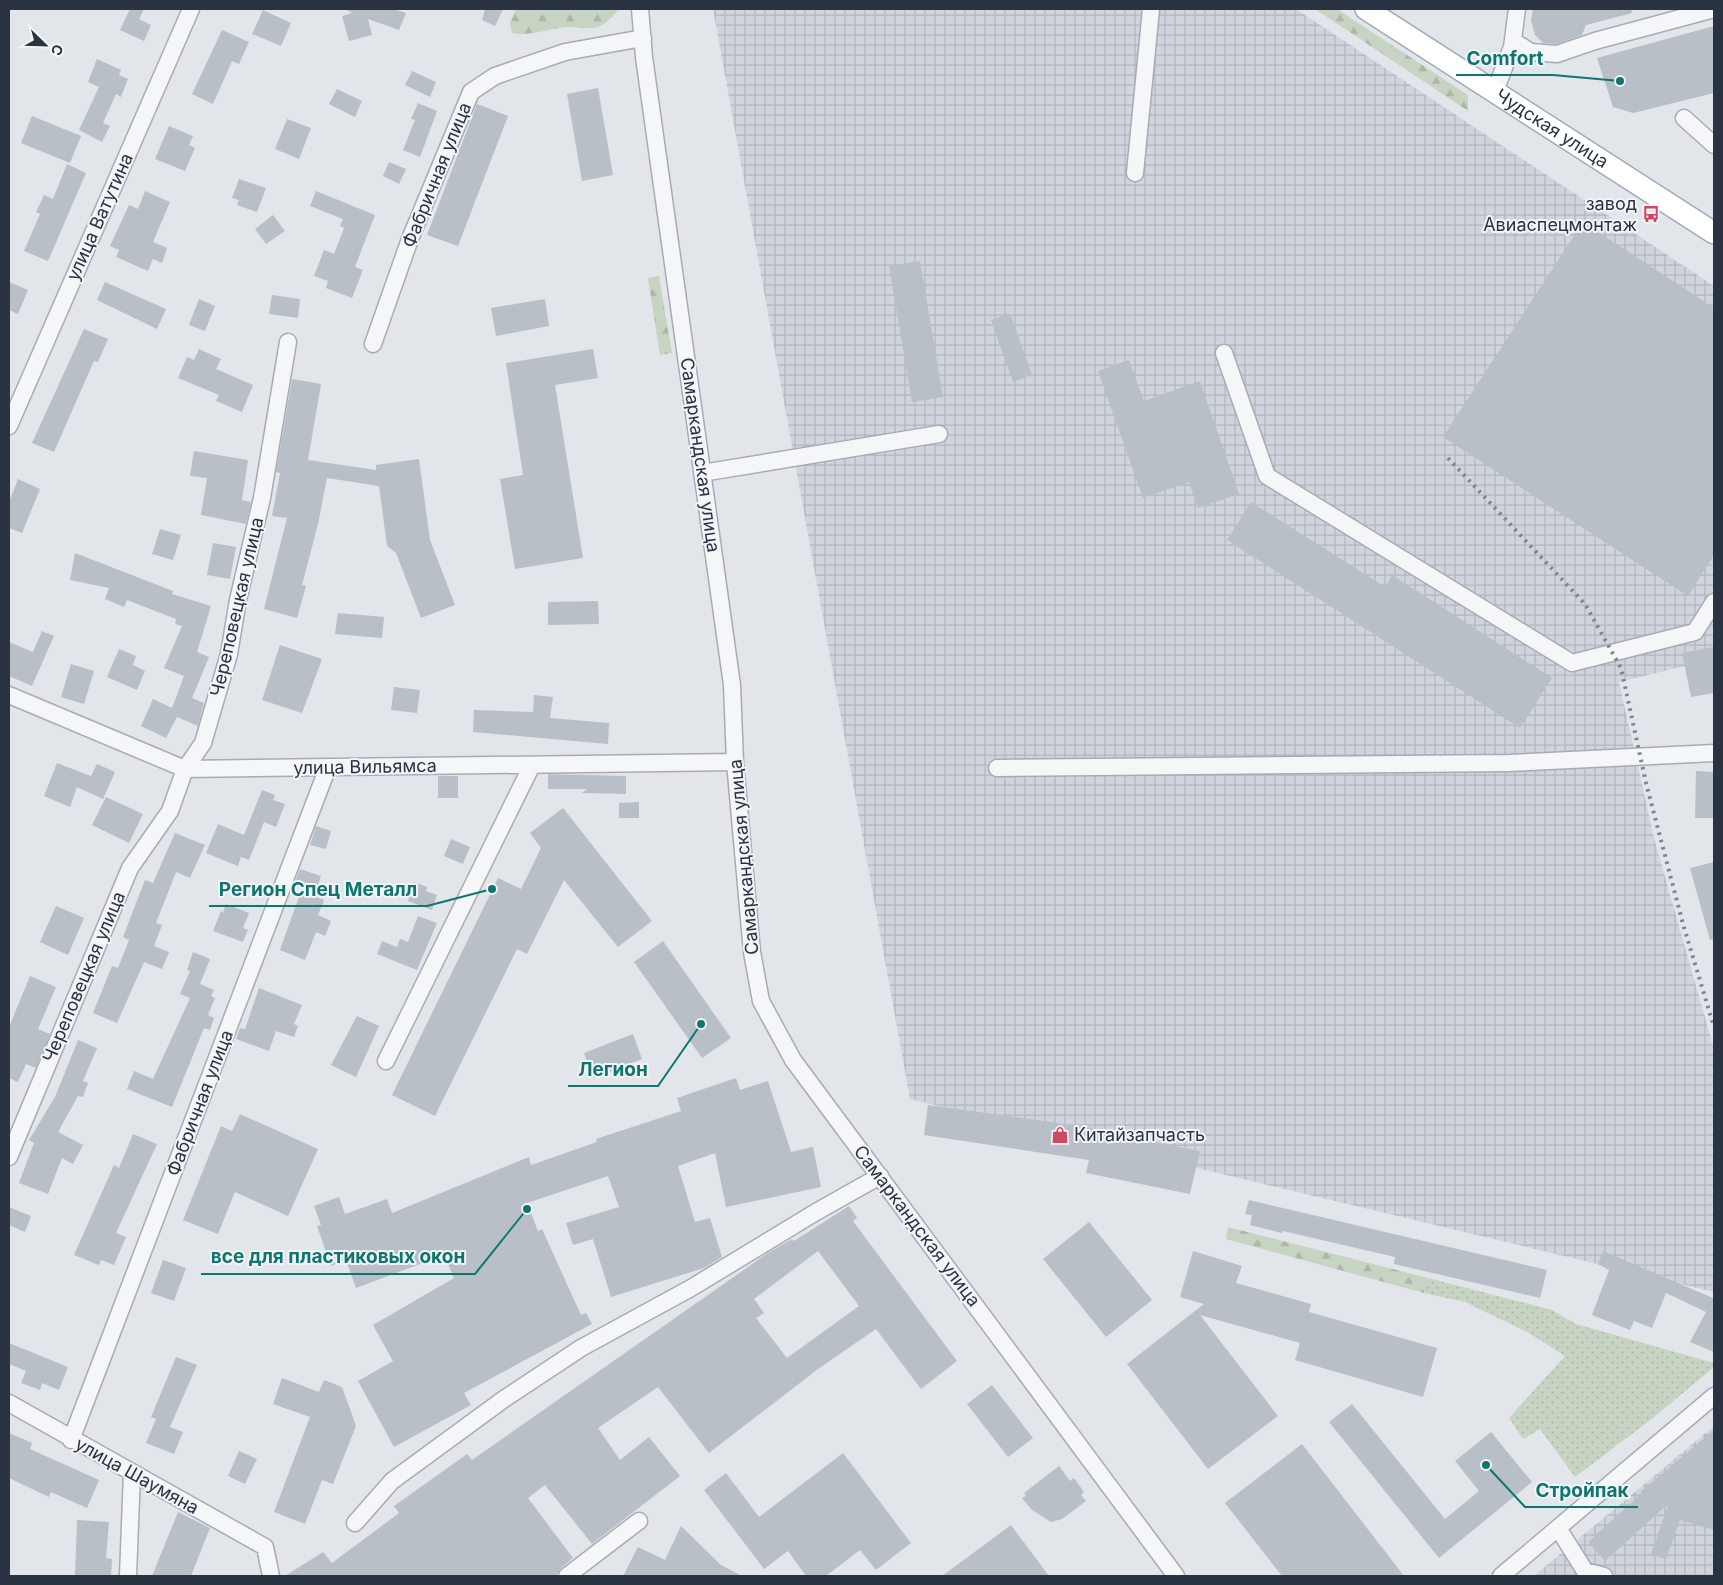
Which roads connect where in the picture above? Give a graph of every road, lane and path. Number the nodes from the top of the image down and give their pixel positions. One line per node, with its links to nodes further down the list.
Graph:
1 (191, 9): 17 (street, улица Ватутина)
2 (640, 9): 7 (street, Самаркандская улица)
3 (1152, 9): 12 (street)
4 (1366, 9): 9 (main road, Чудская улица)
5 (1517, 9): 8 (street)
6 (1714, 10): 8 (street)
7 (642, 38): 15 (street, Фабричная улица); 19 (street, Самаркандская улица)
8 (1513, 41): 9 (street)
9 (1494, 91): 13 (main road, Чудская улица)
10 (1684, 118): 11 (street)
11 (1714, 145)
12 (1135, 173)
13 (1714, 232)
14 (288, 342): 27 (street, Череповецкая улица)
15 (373, 344)
16 (1224, 353): 20 (street)
17 (9, 426)
18 (939, 434): 19 (street)
19 (702, 473): 23 (street, Самаркандская улица)
20 (1714, 602)
21 (9, 695): 27 (street, улица Вильямса)
22 (1714, 753): 26 (street)
23 (735, 762): 24 (street, улица Вильямса); 30 (street, Самаркандская улица)
24 (532, 765): 25 (street, улица Вильямса); 28 (street)
25 (328, 767): 27 (street, улица Вильямса); 33 (street, Фабричная улица)
26 (998, 768)
27 (185, 769): 29 (street, Череповецкая улица)
28 (386, 1061)
29 (9, 1157)
30 (880, 1176): 36 (street); 41 (street, Самаркандская улица)
31 (1714, 1396): 37 (street)
32 (9, 1403): 33 (street, улица Шаумяна)
33 (71, 1440): 34 (street, улица Шаумяна)
34 (132, 1473): 38 (street); 39 (street, улица Шаумяна)
35 (639, 1521): 40 (street)
36 (355, 1523)
37 (1558, 1528): 42 (street); 43 (street)
38 (128, 1576)
39 (271, 1576)
40 (567, 1576)
41 (1176, 1576)
42 (1501, 1576)
43 (1604, 1576)

